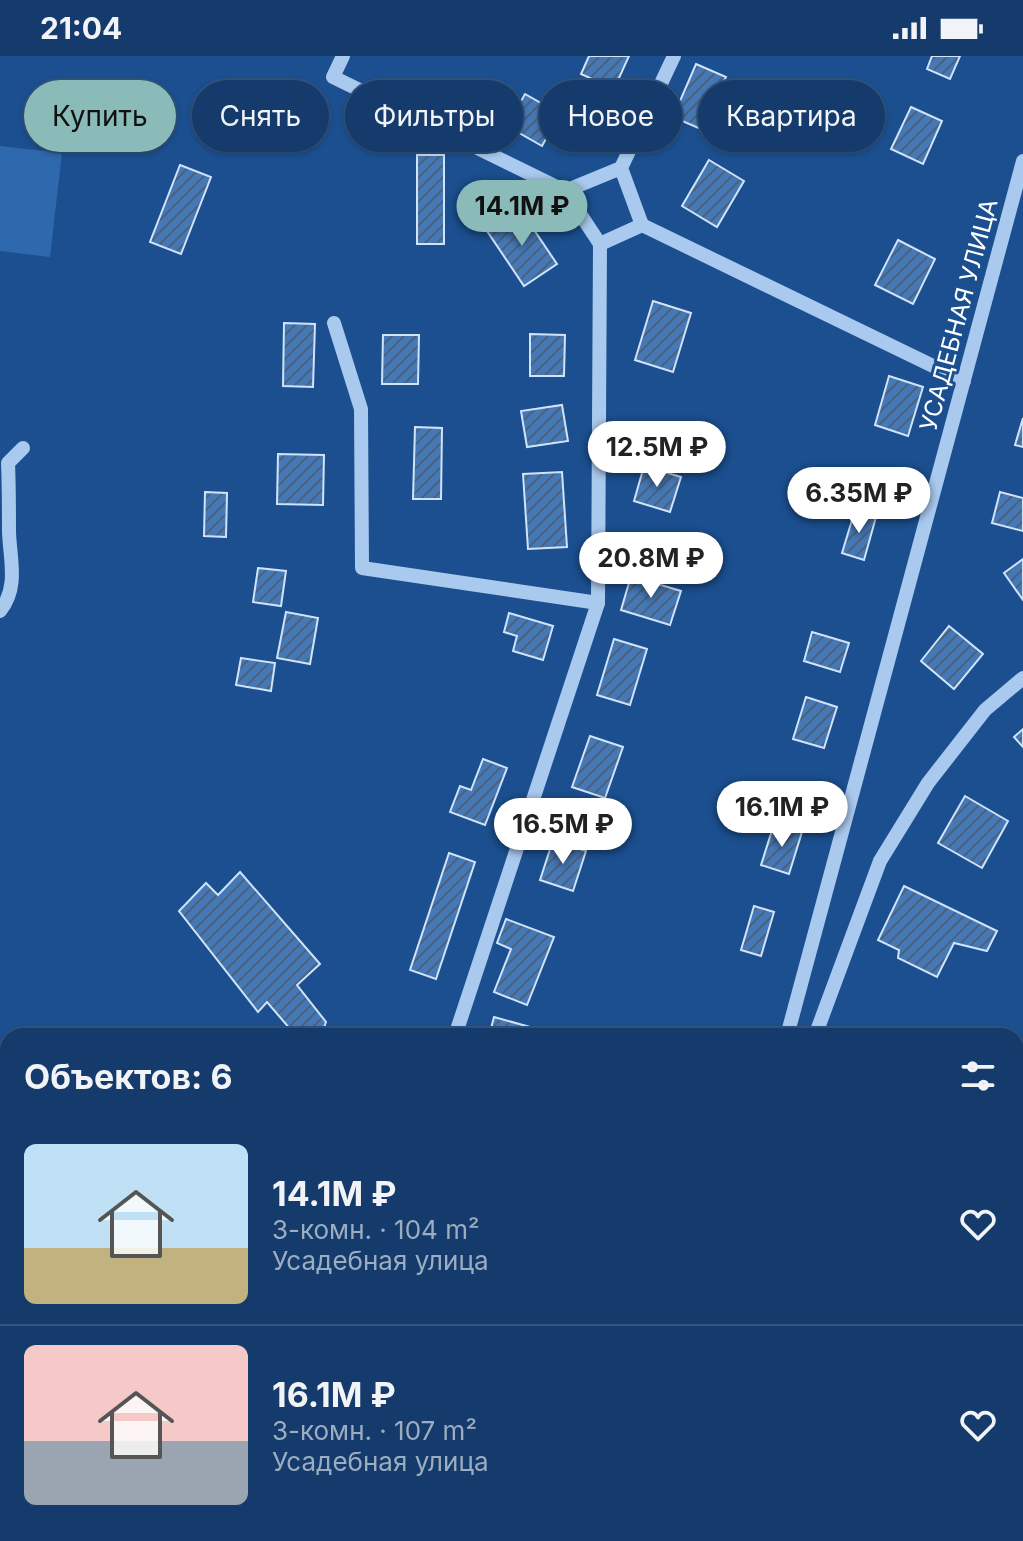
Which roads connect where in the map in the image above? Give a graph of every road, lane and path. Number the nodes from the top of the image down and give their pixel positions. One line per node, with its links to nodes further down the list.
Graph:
1 (343, 56): 5 (street)
2 (674, 56): 4 (street)
3 (1023, 161): 9 (street, УСАДЕБНАЯ УЛИЦА)
4 (621, 168): 5 (street); 6 (street)
5 (565, 191): 7 (street)
6 (642, 225): 7 (street); 9 (street)
7 (600, 244): 11 (street)
8 (334, 323): 11 (street)
9 (964, 381): 15 (street, УСАДЕБНАЯ УЛИЦА)
10 (23, 448): 12 (street)
11 (598, 603): 14 (street)
12 (0, 611)
13 (1023, 678): 16 (street)
14 (458, 1028)
15 (789, 1028)
16 (818, 1028)

